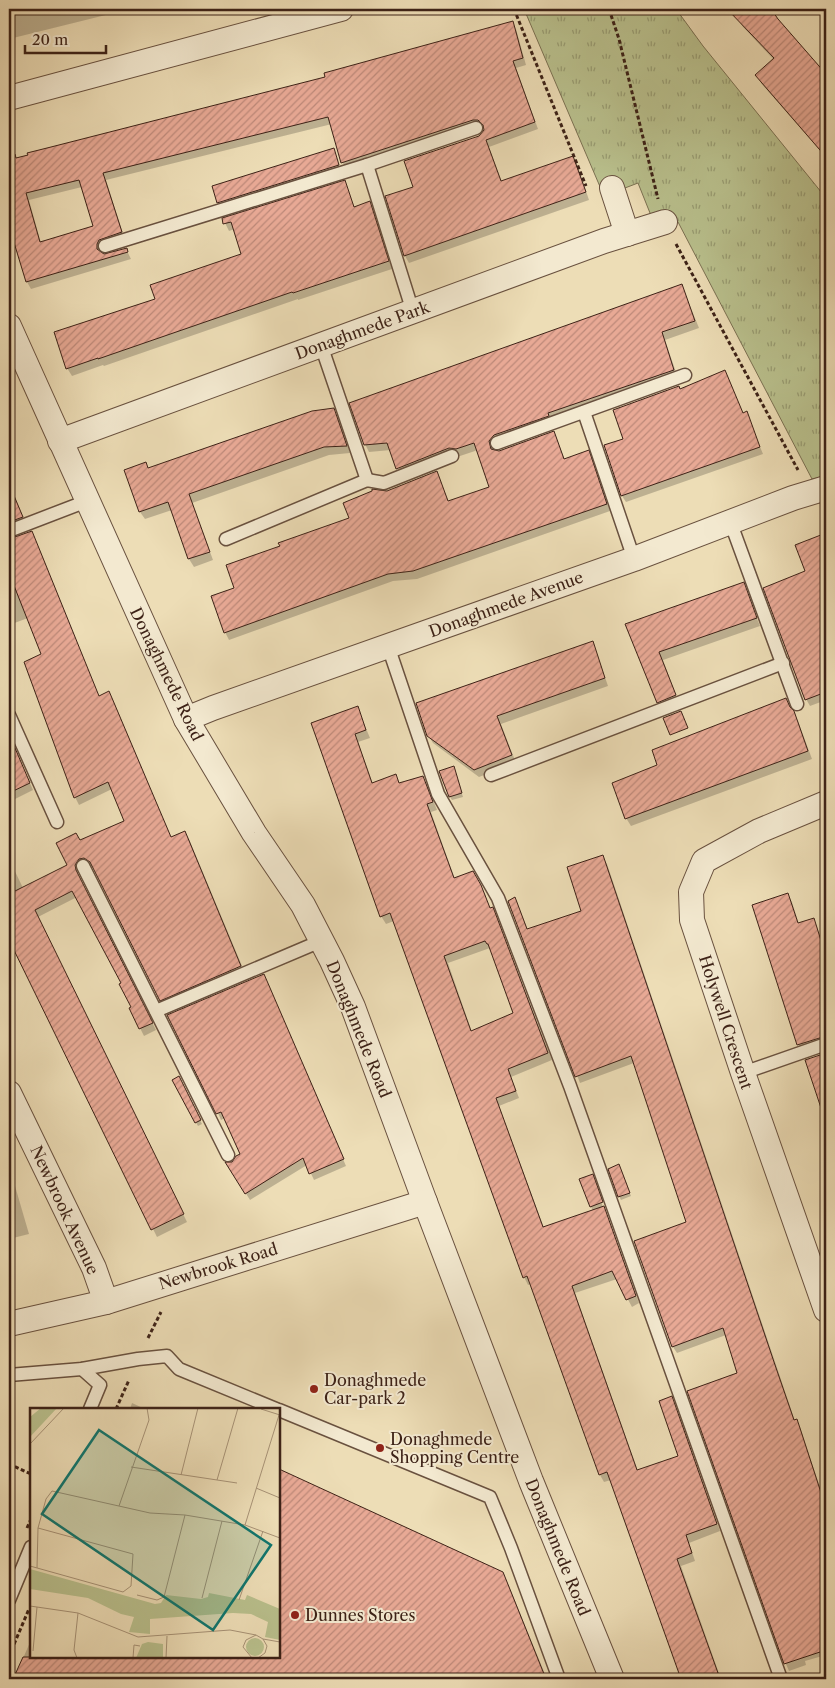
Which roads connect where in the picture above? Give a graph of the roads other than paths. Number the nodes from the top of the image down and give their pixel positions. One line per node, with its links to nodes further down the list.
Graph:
1 (342, 9): 2 (street)
2 (307, 13): 3 (street)
3 (9, 98)
4 (476, 128): 5 (lane)
5 (367, 164): 9 (lane); 10 (lane)
6 (612, 188): 8 (street)
7 (664, 222): 8 (street, Donaghmede Park)
8 (628, 234): 10 (street, Donaghmede Park)
9 (105, 246)
10 (413, 312): 12 (street, Donaghmede Park)
11 (9, 326): 15 (street, Donaghmede Road)
12 (321, 345): 15 (street, Donaghmede Park); 18 (lane)
13 (685, 375): 14 (lane)
14 (584, 412): 16 (lane); 24 (lane)
15 (60, 441): 20 (street, Donaghmede Road)
16 (497, 443)
17 (452, 456): 18 (lane)
18 (367, 480): 23 (lane)
19 (818, 490): 21 (street, Donaghmede Avenue)
20 (88, 501): 22 (lane); 29 (street, Donaghmede Road)
21 (730, 521): 24 (street, Donaghmede Avenue); 26 (lane)
22 (9, 531)
23 (226, 539)
24 (634, 559): 25 (street, Donaghmede Avenue)
25 (388, 646): 29 (street, Donaghmede Avenue); 53 (lane)
26 (783, 664): 27 (lane); 30 (lane)
27 (797, 704)
28 (9, 715): 32 (lane)
29 (186, 719): 34 (street, Donaghmede Road)
30 (491, 775)
31 (826, 803): 37 (street, Holywell Crescent)
32 (57, 822)
33 (83, 866): 35 (lane)
34 (321, 941): 35 (lane); 40 (street, Donaghmede Road)
35 (156, 1011): 39 (lane)
36 (826, 1044): 37 (lane)
37 (743, 1073): 42 (street, Holywell Crescent)
38 (9, 1093): 41 (street, Newbrook Avenue)
39 (228, 1155)
40 (424, 1202): 41 (street, Newbrook Road); 52 (street, Donaghmede Road)
41 (106, 1302): 43 (street, Newbrook Road)
42 (826, 1310)
43 (9, 1324)
44 (82, 1369): 45 (lane); 46 (lane); 47 (lane)
45 (9, 1375)
46 (90, 1408)
47 (272, 1408)
48 (280, 1411): 51 (lane)
49 (30, 1549): 50 (lane)
50 (9, 1600)
51 (559, 1679)
52 (612, 1679)
53 (781, 1679)

